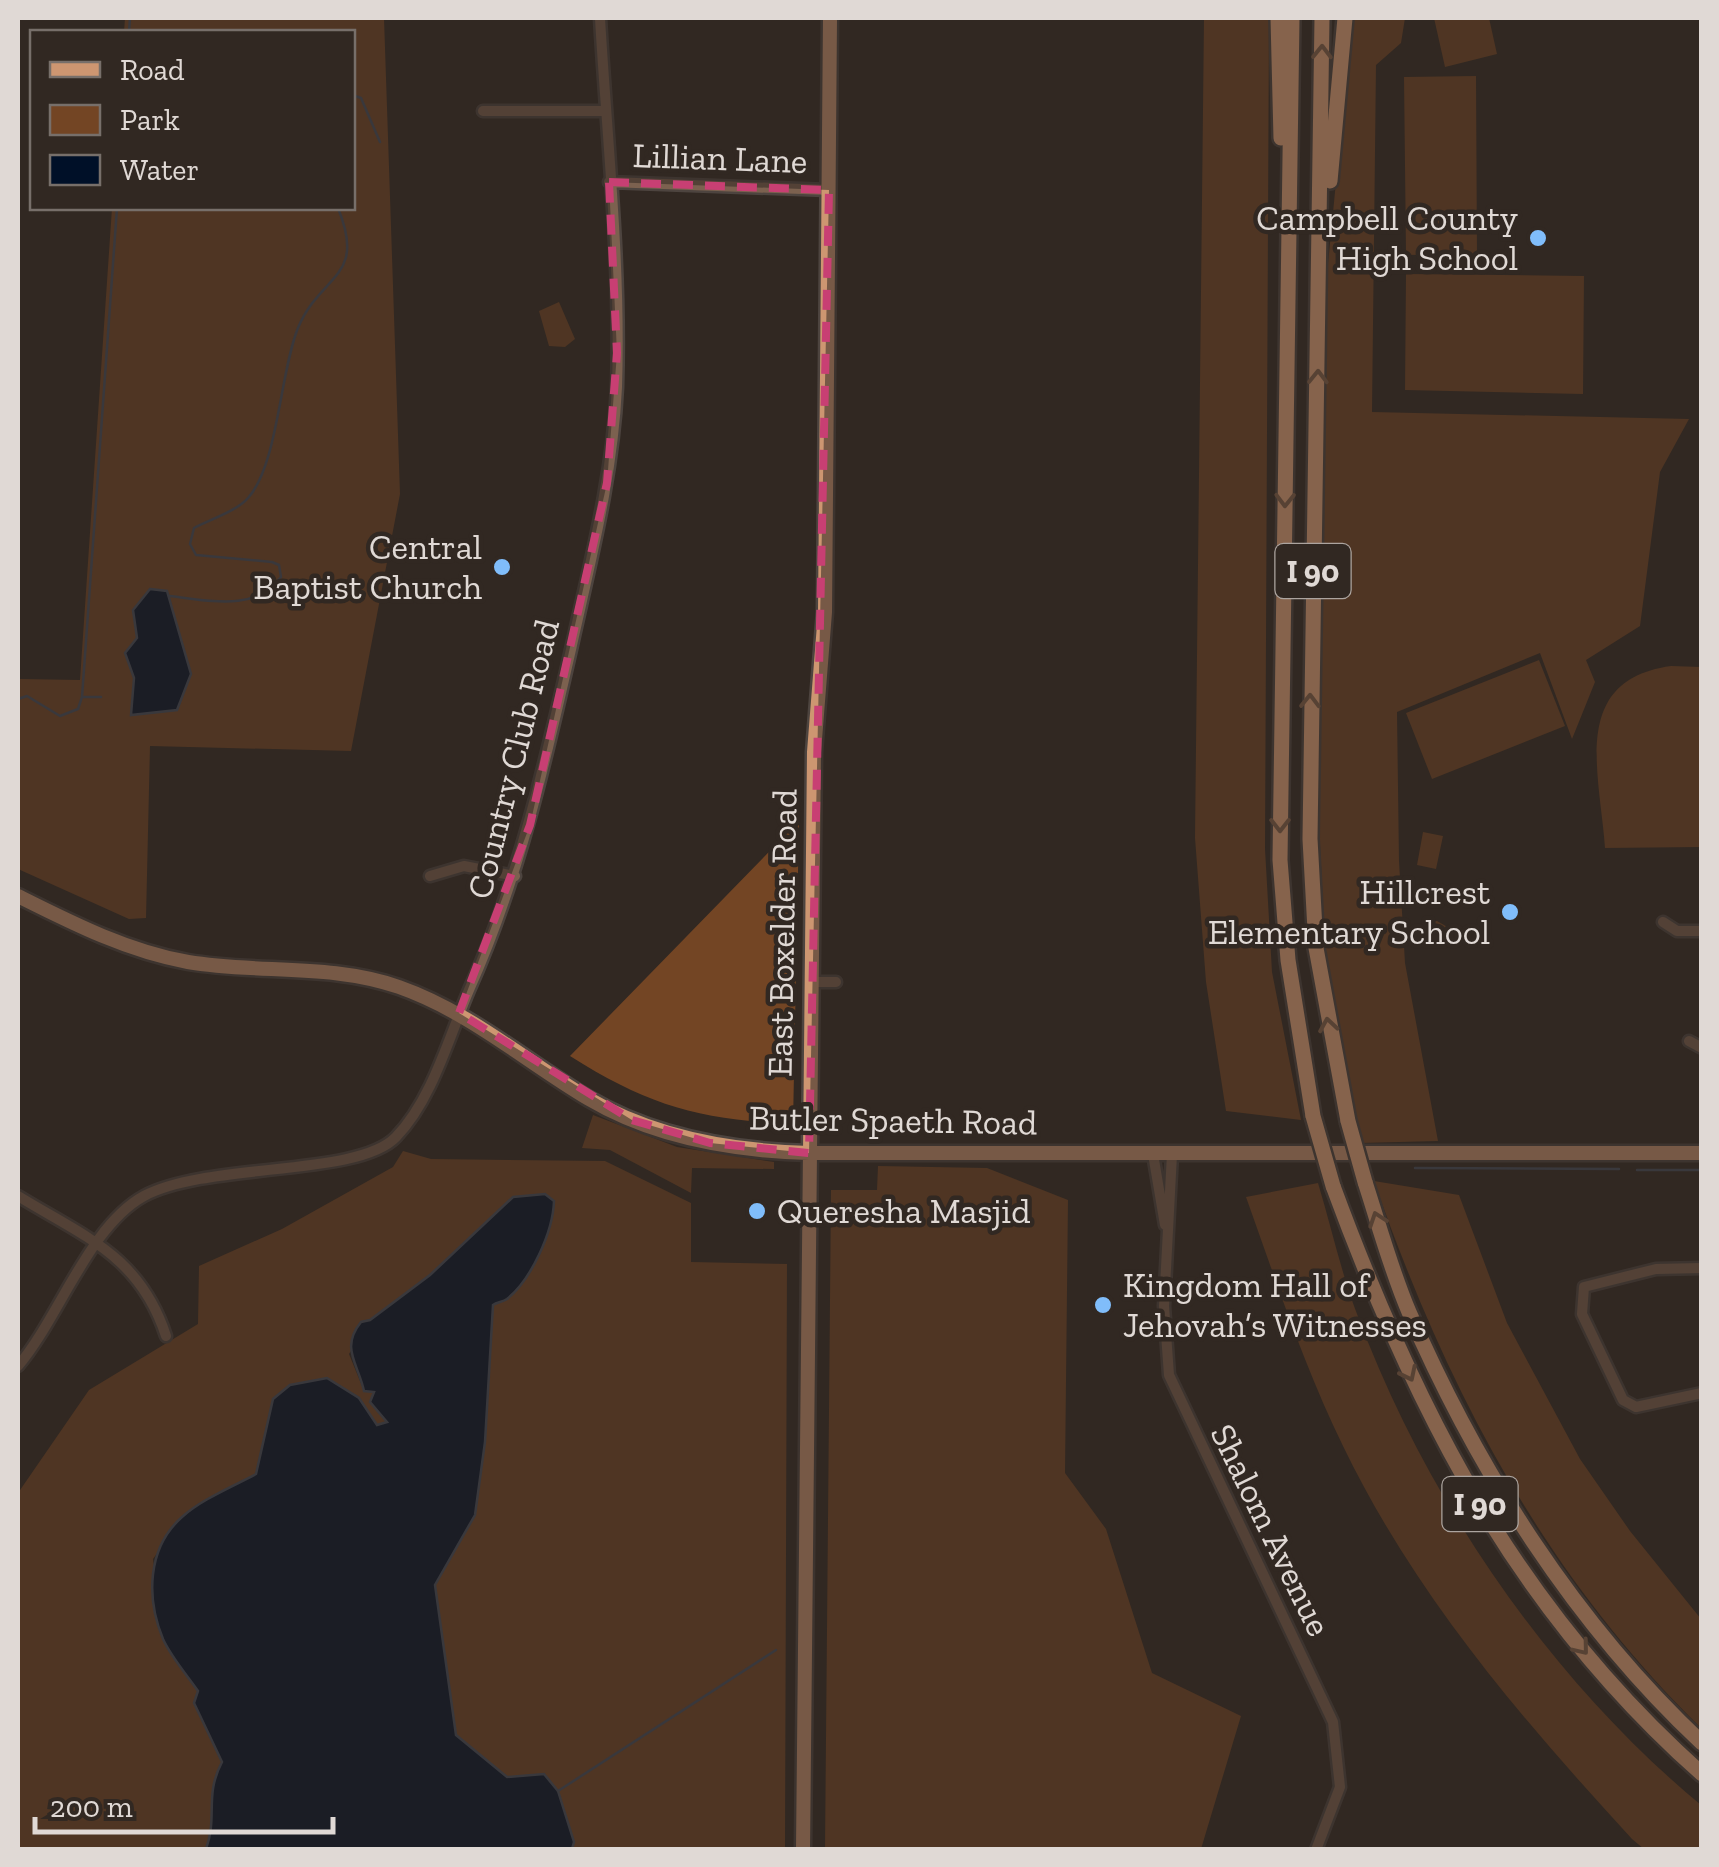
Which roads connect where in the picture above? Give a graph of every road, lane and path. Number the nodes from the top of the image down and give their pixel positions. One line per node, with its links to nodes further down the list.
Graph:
1 (600, 18): 8 (street, Country Club Road)
2 (830, 18): 10 (main road, East Boxelder Road)
3 (1278, 18): 12 (highway, I 90)
4 (1292, 18): 12 (highway, I 90)
5 (1322, 18): 11 (highway, I 90, one-way to 5)
6 (1345, 18): 11 (highway, I 90)
7 (482, 111): 8 (street)
8 (605, 112): 9 (street, Country Club Road)
9 (610, 182): 10 (street, Lillian Lane); 14 (street, Country Club Road)
10 (829, 190): 18 (main road, East Boxelder Road)
11 (1319, 330): 34 (highway, I 90, one-way to 11, bridge)
12 (1287, 415): 35 (highway, I 90, one-way to 35, bridge)
13 (430, 876): 14 (street)
14 (516, 876): 20 (street, Country Club Road)
15 (18, 896): 20 (main road, Butler Spaeth Road)
16 (1663, 922): 17 (street)
17 (1702, 930)
18 (812, 982): 19 (street); 23 (main road, East Boxelder Road)
19 (836, 982)
20 (459, 1014): 23 (main road, Butler Spaeth Road); 29 (street, Country Club Road)
21 (1689, 1041): 22 (street)
22 (1702, 1048)
23 (809, 1153): 25 (main road, Butler Spaeth Road); 36 (main road, East Boxelder Road)
24 (1702, 1153): 26 (main road, Butler Spaeth Road)
25 (1153, 1154): 26 (main road, Butler Spaeth Road); 28 (street, Shalom Avenue)
26 (1172, 1154): 28 (street, Shalom Avenue)
27 (18, 1196): 29 (street)
28 (1165, 1226): 37 (street, Shalom Avenue)
29 (98, 1243): 31 (street); 32 (street, Country Club Road)
30 (1702, 1268): 33 (street)
31 (166, 1336)
32 (18, 1366)
33 (1702, 1394)
34 (1702, 1743)
35 (1702, 1774)
36 (803, 1850)
37 (1316, 1850)

